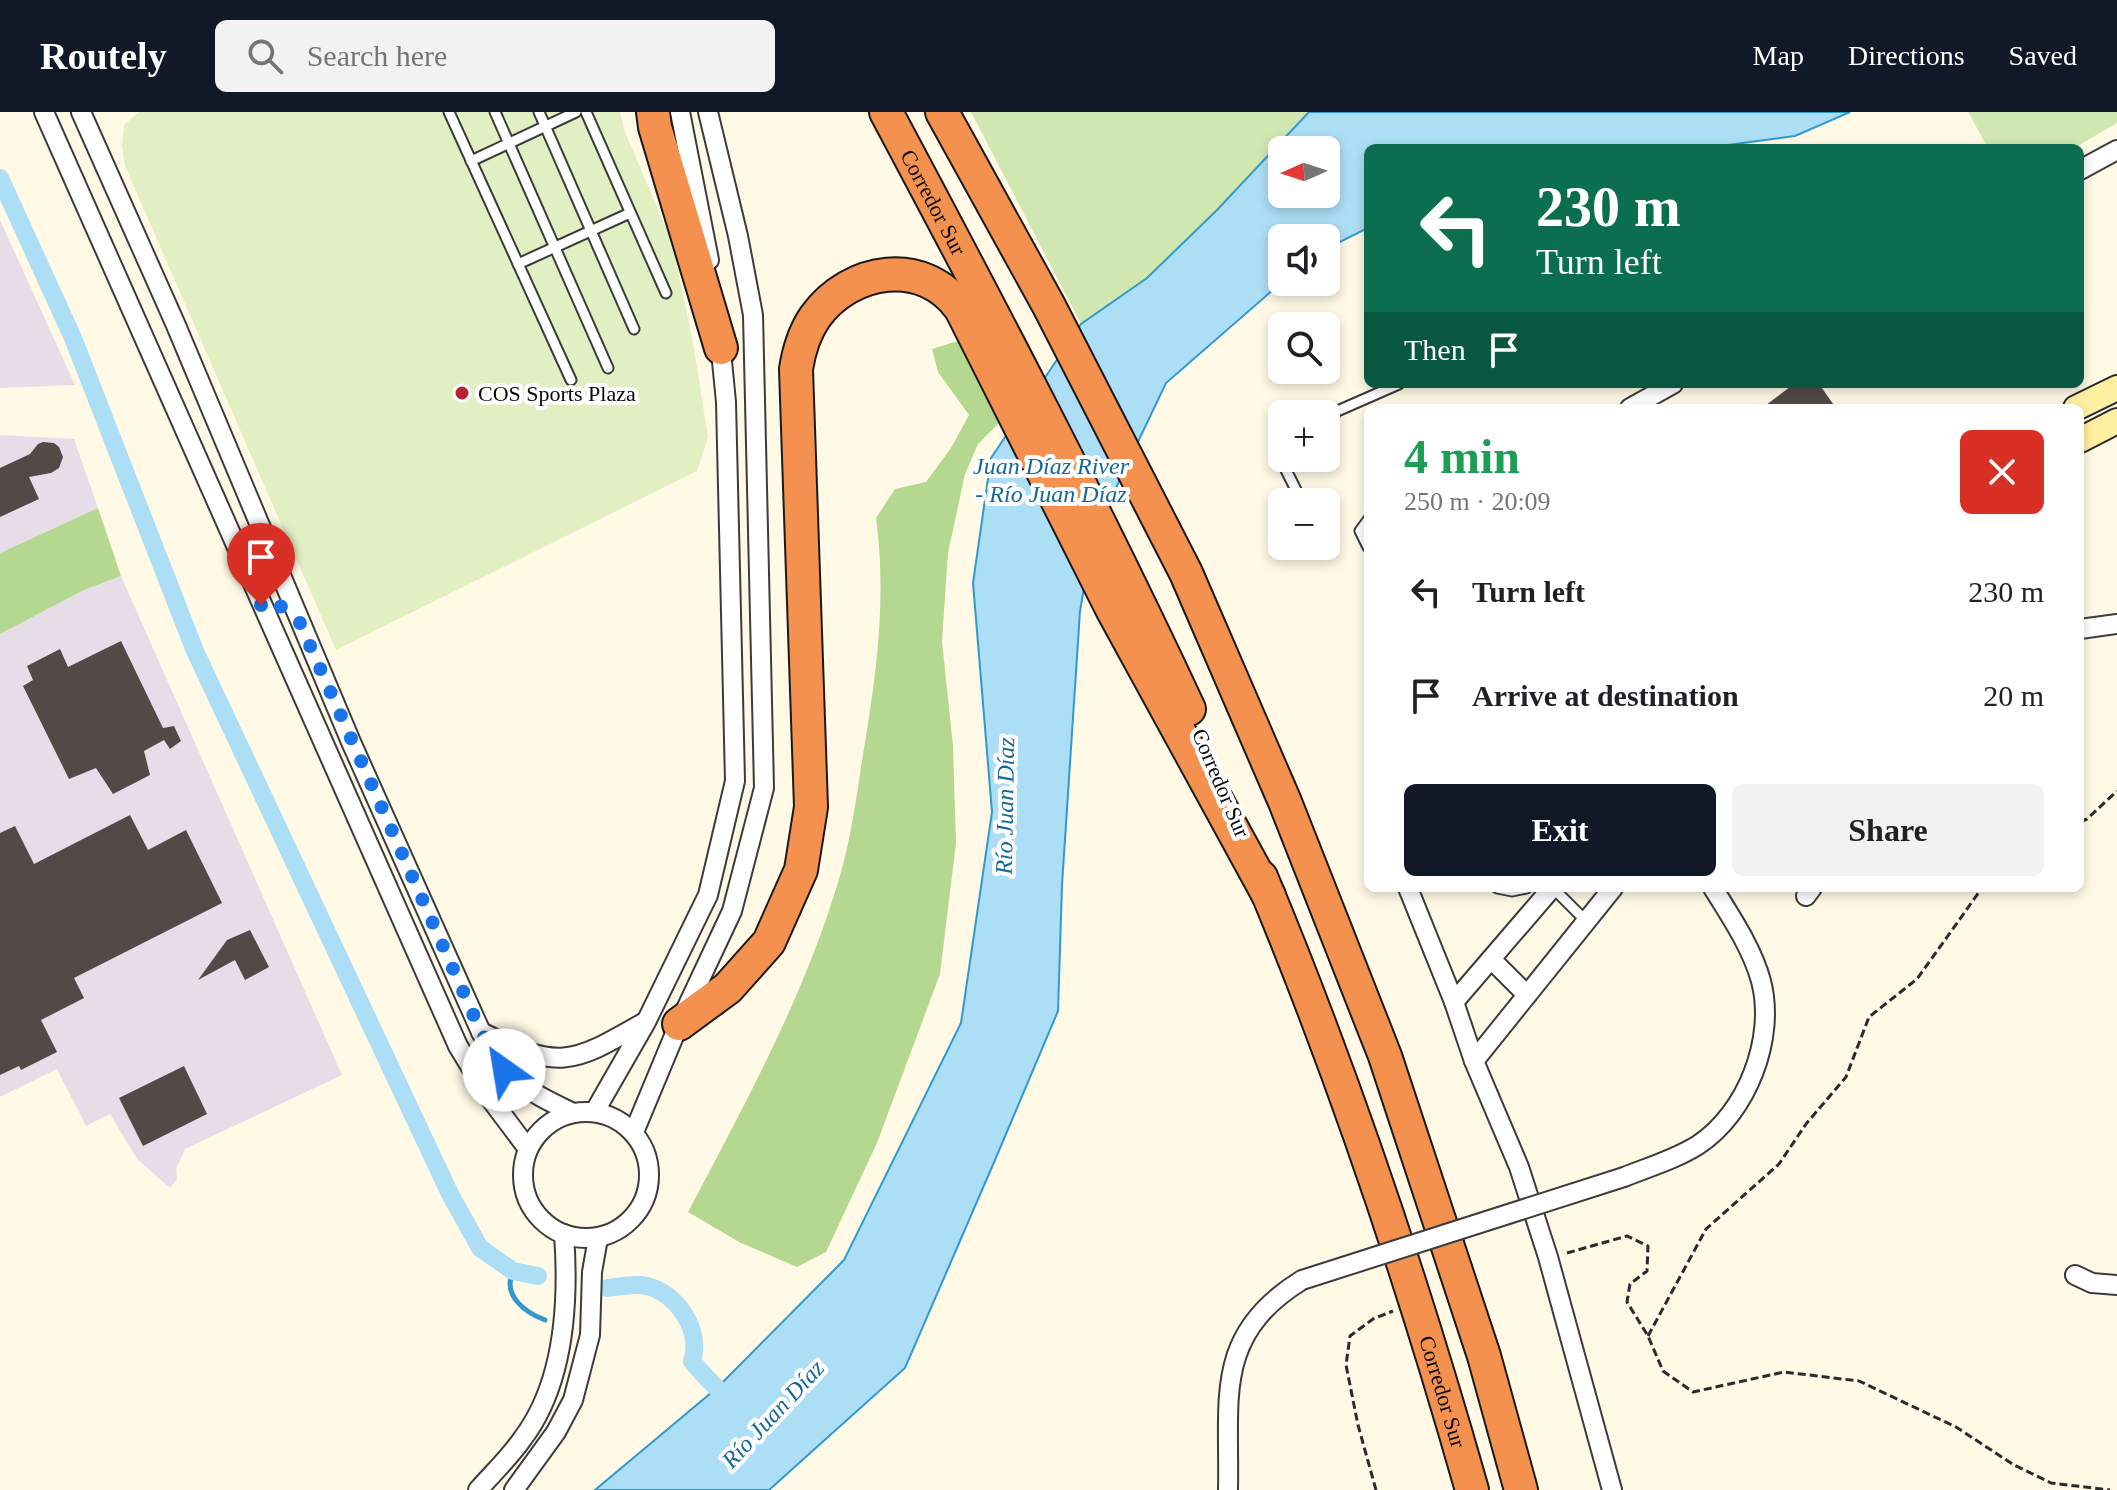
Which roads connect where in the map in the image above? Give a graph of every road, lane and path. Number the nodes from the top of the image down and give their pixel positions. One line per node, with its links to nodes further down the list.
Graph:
1 (44, 112): 36 (street)
2 (81, 112): 37 (street)
3 (449, 112): 16 (lane)
4 (495, 112): 14 (lane)
5 (539, 112): 13 (lane)
6 (576, 112): 13 (lane)
7 (586, 112): 18 (lane)
8 (653, 112): 25 (highway)
9 (680, 112): 25 (street)
10 (708, 112): 54 (street)
11 (886, 112): 24 (highway, Corredor Sur)
12 (942, 112): 73 (highway)
13 (546, 127): 14 (lane); 19 (lane)
14 (509, 143): 16 (lane); 20 (lane)
15 (2117, 150): 17 (street)
16 (471, 161): 21 (lane)
17 (2084, 168)
18 (630, 213): 19 (lane); 22 (lane)
19 (592, 231): 20 (lane); 23 (lane)
20 (555, 247): 21 (lane); 26 (lane)
21 (518, 264): 27 (lane)
22 (666, 293)
23 (634, 329)
24 (996, 347): 54 (highway); 72 (highway, Corredor Sur)
25 (721, 348): 53 (street)
26 (608, 368)
27 (571, 380)
28 (1390, 388): 33 (lane)
29 (1661, 388): 31 (street)
30 (2117, 388): 32 (street)
31 (1636, 404)
32 (2084, 404)
33 (1340, 410)
34 (2117, 421): 35 (street)
35 (2084, 438)
36 (238, 553): 37 (street); 40 (street)
37 (300, 623): 40 (street); 55 (street)
38 (2117, 624): 39 (street)
39 (2084, 628)
40 (307, 709): 60 (street)
41 (2117, 791): 42 (path)
42 (2084, 820)
43 (1410, 892): 52 (street)
44 (1550, 892): 50 (street)
45 (1557, 892): 49 (lane)
46 (1610, 892): 49 (street)
47 (1715, 892): 70 (street, bridge)
48 (1979, 892): 67 (path)
49 (1586, 921): 51 (street)
50 (1491, 959): 51 (street); 52 (street)
51 (1527, 995): 56 (street)
52 (1454, 1002): 56 (street)
53 (646, 1022): 55 (street); 57 (street)
54 (679, 1024): 59 (street)
55 (481, 1032): 58 (street)
56 (1474, 1061): 74 (street)
57 (595, 1111): 58 (street); 59 (street)
58 (571, 1112): 60 (street)
59 (634, 1132): 62 (street)
60 (528, 1149): 61 (street)
61 (564, 1234): 62 (street); 68 (street)
62 (598, 1238): 69 (street)
63 (1567, 1253): 67 (path)
64 (2075, 1275): 65 (street)
65 (2117, 1285)
66 (1395, 1310): 71 (path)
67 (1648, 1336): 75 (path)
68 (478, 1490)
69 (514, 1490)
70 (1228, 1490)
71 (1376, 1490)
72 (1472, 1490)
73 (1521, 1490)
74 (1612, 1490)
75 (2110, 1490)

